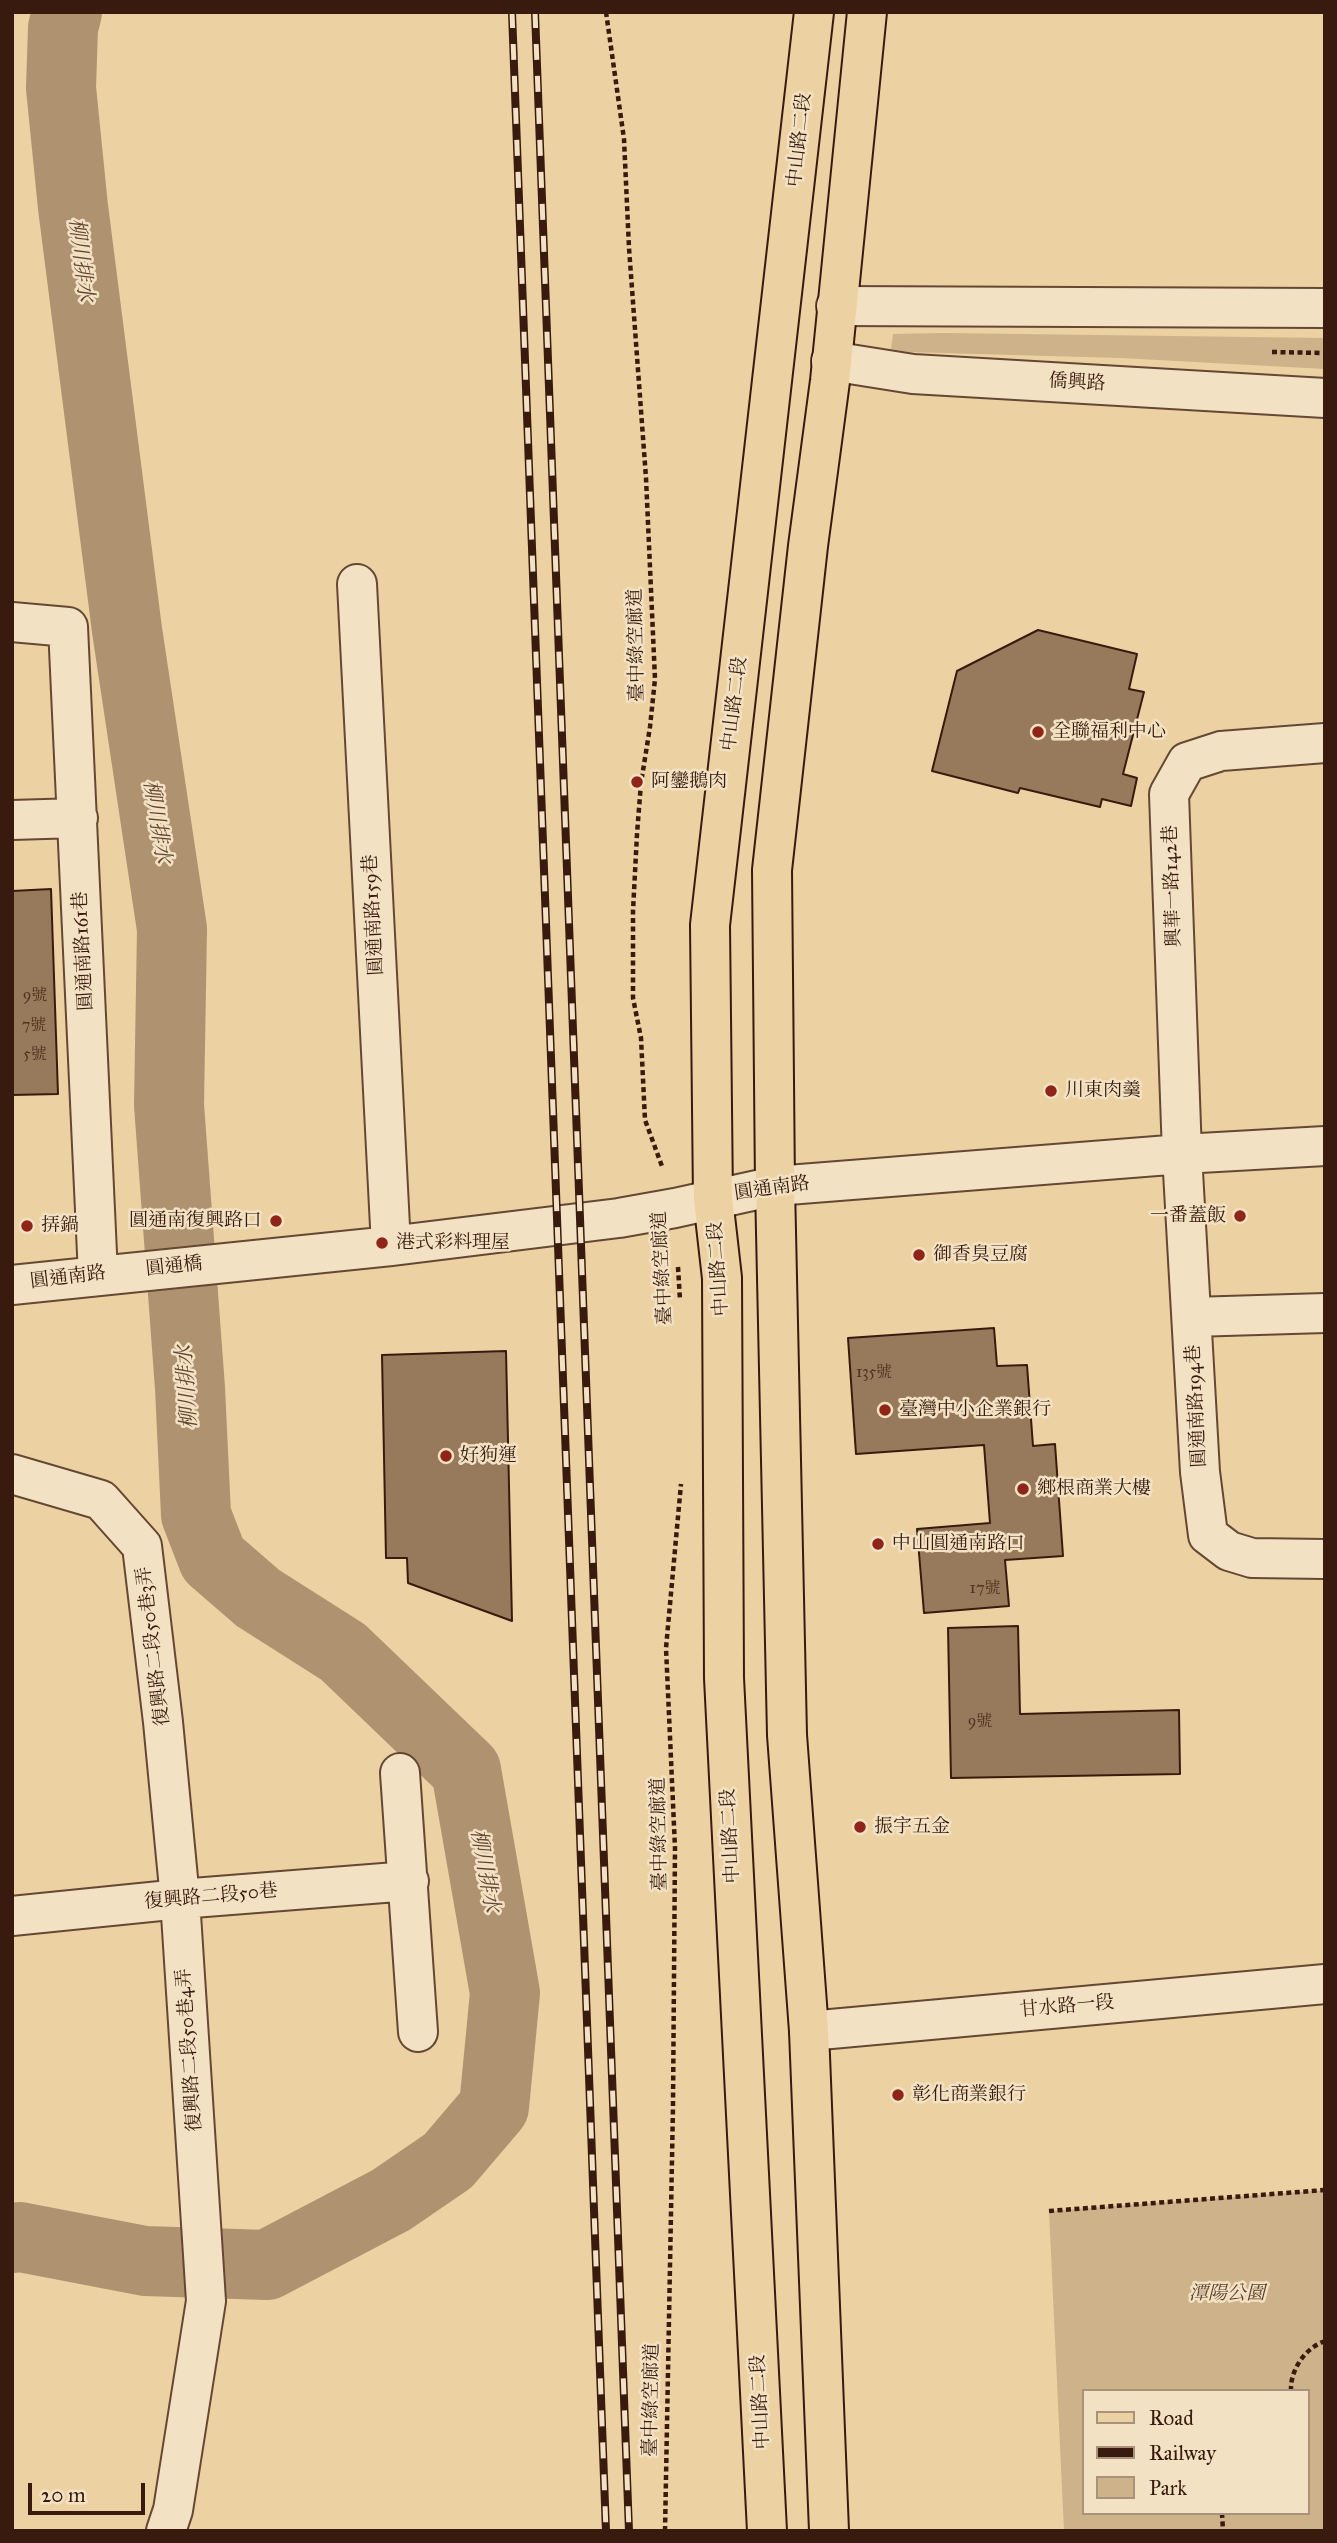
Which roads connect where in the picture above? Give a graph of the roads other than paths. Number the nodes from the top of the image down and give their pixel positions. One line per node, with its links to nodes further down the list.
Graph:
1 (814, 12): 15 (main road, 中山路二段)
2 (867, 12): 3 (main road)
3 (836, 306): 4 (street); 5 (main road)
4 (1325, 308)
5 (831, 362): 6 (street, 僑興路); 14 (main road)
6 (1325, 398)
7 (357, 584): 16 (street, 圓通南路159巷)
8 (12, 622): 10 (street, 圓通南路161巷)
9 (1325, 743): 13 (street, 興華一路142巷)
10 (78, 818): 11 (street); 18 (street, 圓通南路161巷)
11 (12, 820)
12 (1325, 1146): 13 (street, 圓通南路)
13 (1182, 1154): 14 (street, 圓通南路); 21 (street, 圓通南路194巷)
14 (775, 1185): 15 (street, 圓通南路); 29 (main road)
15 (713, 1199): 16 (street, 圓通南路); 32 (main road, 中山路二段)
16 (391, 1246): 17 (street, 圓通南路)
17 (223, 1262): 18 (street, 圓通橋)
18 (111, 1274): 19 (street, 圓通南路)
19 (12, 1285)
20 (1325, 1313): 21 (street)
21 (1192, 1317): 23 (street, 圓通南路194巷)
22 (12, 1474): 26 (street, 復興路二段50巷3弄)
23 (1325, 1559)
24 (400, 1773): 25 (street)
25 (409, 1881): 26 (street, 復興路二段50巷); 30 (street)
26 (180, 1899): 27 (street, 復興路二段50巷); 31 (street, 復興路二段50巷4弄)
27 (12, 1916)
28 (1325, 1984): 29 (street, 甘水路一段)
29 (809, 2031): 33 (main road)
30 (418, 2032)
31 (166, 2531)
32 (767, 2531)
33 (829, 2531)

